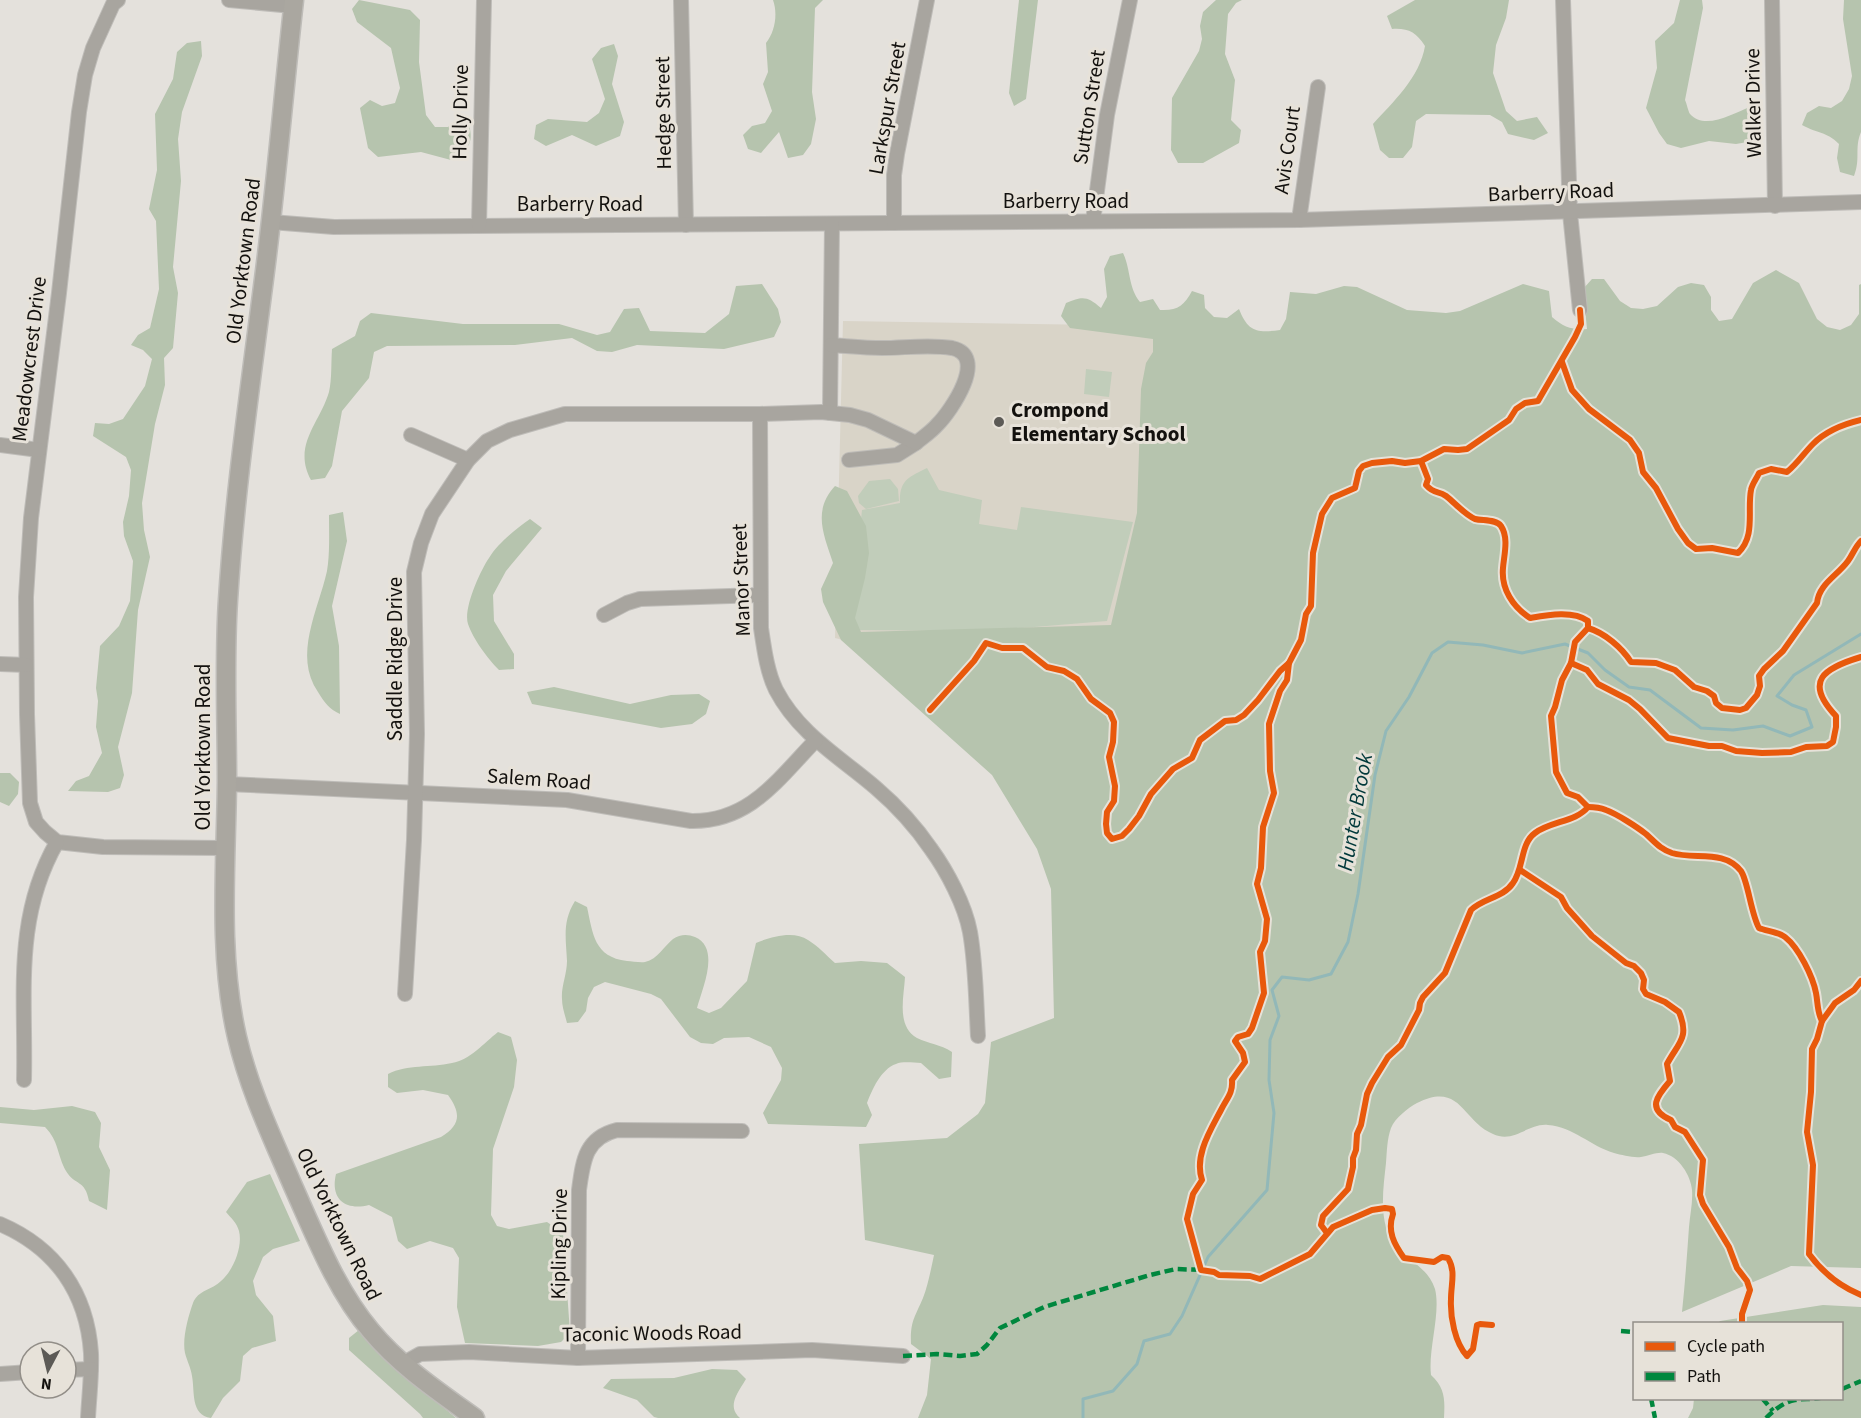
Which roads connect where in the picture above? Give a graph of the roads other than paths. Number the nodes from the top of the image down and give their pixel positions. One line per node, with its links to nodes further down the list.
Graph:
1 (118, 0): 28 (street, Meadowcrest Drive)
2 (229, 0): 9 (street)
3 (484, 0): 19 (street, Holly Drive)
4 (681, 0): 20 (street, Hedge Street)
5 (927, 0): 17 (street, Larkspur Street)
6 (1130, 0): 15 (street, Sutton Street)
7 (1563, 0): 13 (street)
8 (1772, 0): 12 (street, Walker Drive)
9 (293, 3): 16 (main road, Old Yorktown Road)
10 (1317, 87): 14 (street, Avis Court)
11 (1861, 202): 12 (street, Barberry Road)
12 (1775, 206): 13 (street, Barberry Road)
13 (1570, 213): 14 (street, Barberry Road); 21 (street)
14 (1299, 220): 15 (street, Barberry Road)
15 (1093, 221): 17 (street, Barberry Road)
16 (271, 222): 19 (street, Barberry Road); 36 (main road, Old Yorktown Road)
17 (894, 223): 18 (street, Barberry Road)
18 (832, 224): 20 (street, Barberry Road); 22 (street)
19 (479, 225): 20 (street, Barberry Road)
20 (686, 225)
21 (1580, 310)
22 (831, 345): 23 (street); 26 (street)
23 (830, 412): 24 (street); 26 (street)
24 (760, 414): 29 (street, Saddle Ridge Drive); 31 (street, Manor Street)
25 (411, 435): 29 (street)
26 (916, 443): 30 (street)
27 (0, 446): 28 (street)
28 (39, 450): 34 (street, Meadowcrest Drive)
29 (468, 460): 37 (street, Saddle Ridge Drive)
30 (849, 460)
31 (760, 595): 32 (street); 35 (street, Manor Street)
32 (604, 615)
33 (0, 664): 34 (street)
34 (27, 665): 38 (street, Meadowcrest Drive)
35 (816, 740): 37 (street, Salem Road); 41 (street, Manor Street)
36 (226, 784): 37 (street, Salem Road); 39 (main road, Old Yorktown Road)
37 (415, 793): 40 (street, Saddle Ridge Drive)
38 (57, 842): 39 (street); 42 (street)
39 (225, 848): 47 (main road, Old Yorktown Road)
40 (405, 994)
41 (978, 1036)
42 (24, 1080)
43 (742, 1131): 46 (street, Kipling Drive)
44 (0, 1224): 48 (street)
45 (903, 1356): 46 (street, Taconic Woods Road)
46 (578, 1358): 47 (street, Taconic Woods Road)
47 (404, 1363): 53 (main road, Old Yorktown Road)
48 (91, 1369): 49 (street); 52 (street)
49 (78, 1370)
50 (18, 1373): 51 (street)
51 (0, 1374)
52 (88, 1418)
53 (475, 1418)

